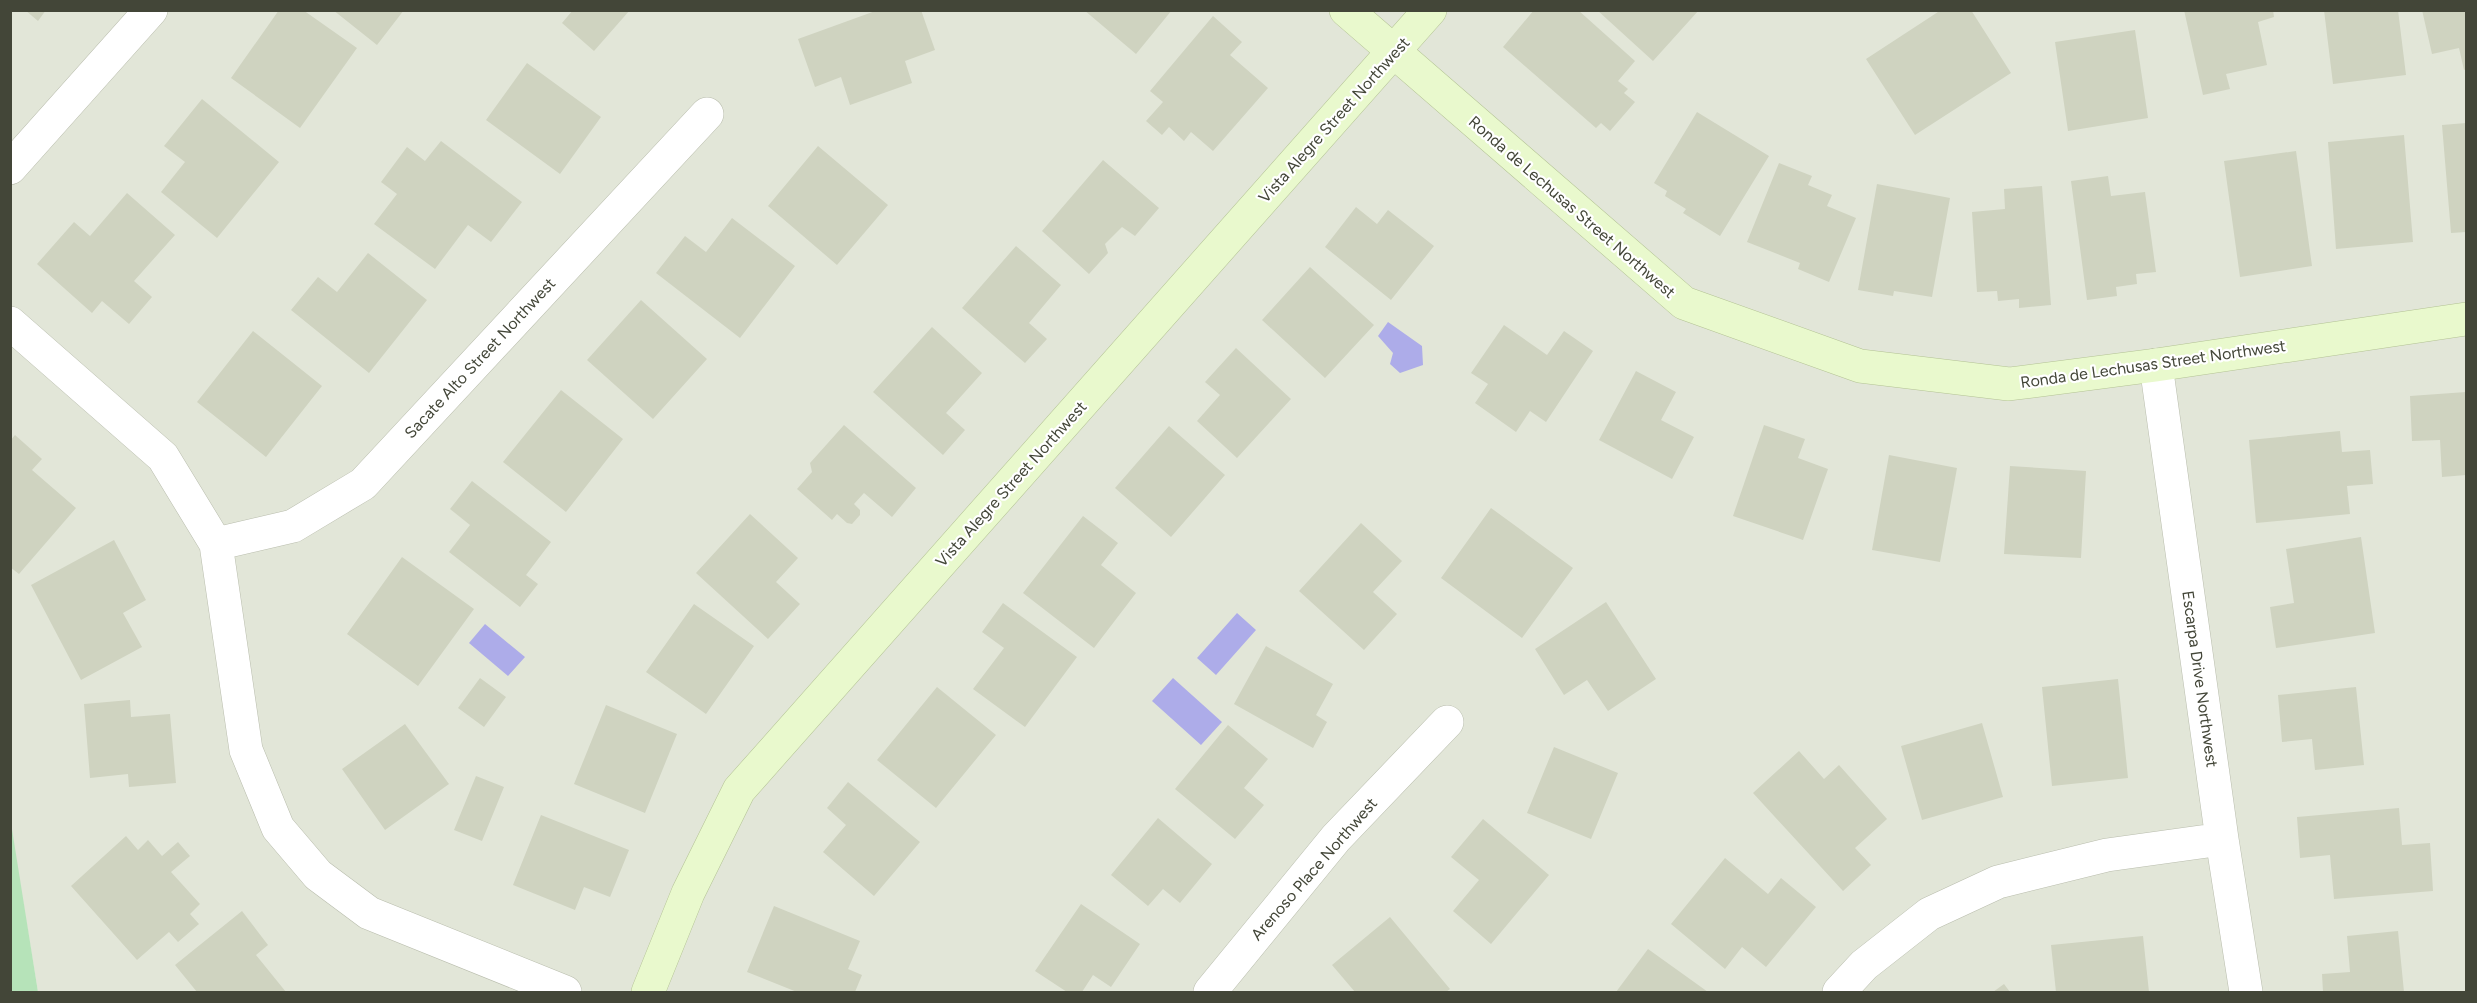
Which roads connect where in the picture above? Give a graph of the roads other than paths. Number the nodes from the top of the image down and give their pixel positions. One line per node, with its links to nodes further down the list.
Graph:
1 (151, 10): 6 (street)
2 (1346, 10): 4 (street, Ronda de Lechusas Street Northwest)
3 (1430, 10): 4 (street, Vista Alegre Street Northwest)
4 (1394, 53): 9 (street, Ronda de Lechusas Street Northwest); 14 (street, Vista Alegre Street Northwest)
5 (707, 114): 10 (street, Sacate Alto Street Northwest)
6 (10, 168)
7 (2466, 319): 9 (street, Ronda de Lechusas Street Northwest)
8 (10, 323): 10 (street)
9 (2156, 365): 12 (street, Escarpa Drive Northwest)
10 (216, 544): 13 (street)
11 (1447, 722): 15 (street, Arenoso Place Northwest)
12 (2222, 839): 16 (street); 17 (street, Escarpa Drive Northwest)
13 (565, 993)
14 (648, 993)
15 (1210, 993)
16 (1839, 993)
17 (2246, 993)

